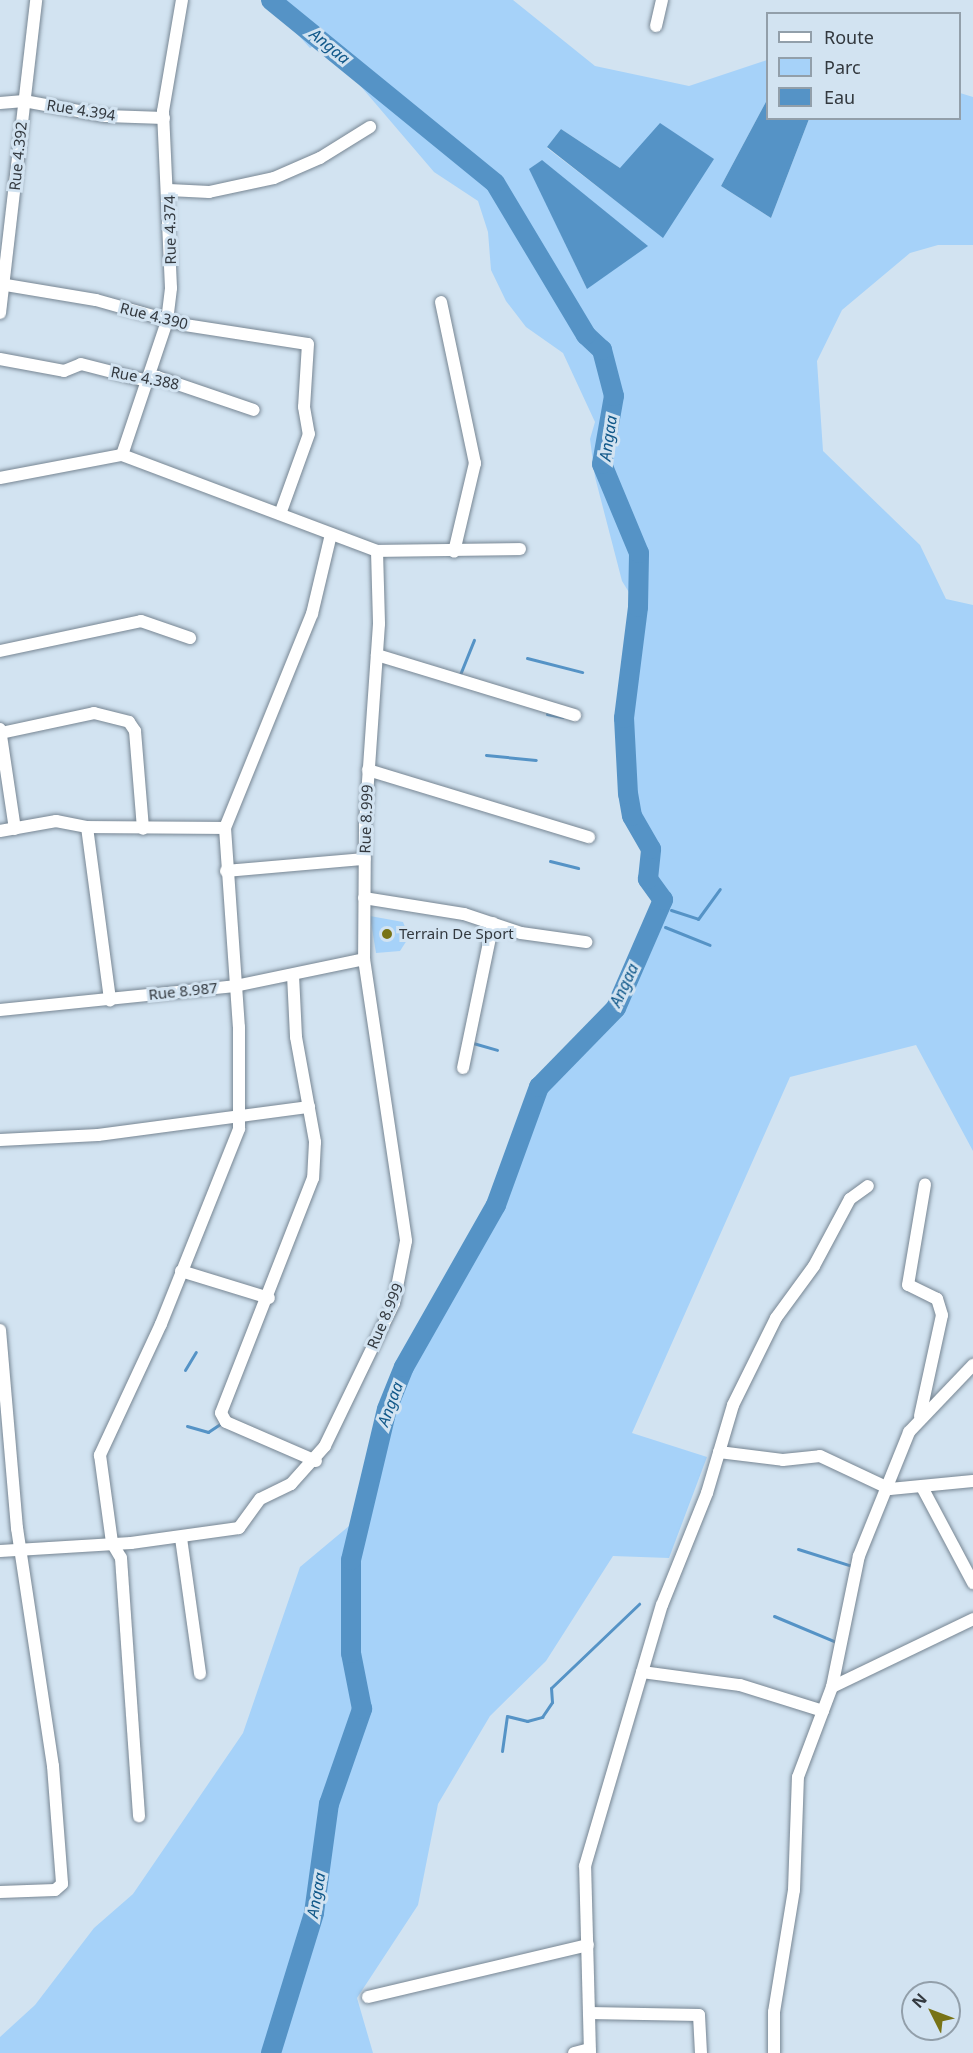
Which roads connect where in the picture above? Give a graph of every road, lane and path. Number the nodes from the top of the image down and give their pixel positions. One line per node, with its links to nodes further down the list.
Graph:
1 (36, 0): 5 (street, Rue 4.392)
2 (182, 0): 7 (street, Rue 4.374)
3 (662, 0): 4 (street)
4 (656, 26)
5 (24, 101): 6 (street, Rue 4.394); 7 (street, Rue 4.394); 10 (street, Rue 4.392)
6 (0, 103)
7 (164, 118): 9 (street, Rue 4.374)
8 (370, 128): 9 (street)
9 (169, 190): 13 (street, Rue 4.374)
10 (3, 284): 12 (street, Rue 4.392); 13 (street, Rue 4.390)
11 (441, 302): 23 (street)
12 (0, 313)
13 (166, 321): 15 (street, Rue 4.374); 19 (street, Rue 4.390)
14 (0, 359): 15 (street, Rue 4.388)
15 (147, 381): 16 (street, Rue 4.388); 17 (street, Rue 4.374)
16 (254, 410)
17 (122, 456): 18 (street); 19 (street)
18 (0, 478)
19 (280, 514): 20 (street)
20 (331, 534): 22 (street); 31 (street)
21 (520, 549): 23 (street)
22 (377, 551): 23 (street); 26 (street, Rue 8.999)
23 (454, 552)
24 (190, 638): 25 (street)
25 (0, 651)
26 (377, 655): 27 (street); 29 (street, Rue 8.999)
27 (575, 715)
28 (0, 731): 32 (street); 33 (street)
29 (369, 770): 35 (street); 36 (street, Rue 8.999)
30 (87, 827): 32 (street); 33 (street); 44 (street)
31 (225, 828): 33 (street); 37 (street)
32 (15, 829): 34 (street)
33 (143, 829)
34 (0, 831)
35 (589, 837)
36 (364, 859): 37 (street); 38 (street, Rue 8.999)
37 (226, 871): 43 (street)
38 (364, 898): 39 (street); 41 (street, Rue 8.999)
39 (493, 923): 40 (street); 46 (street)
40 (586, 942)
41 (364, 959): 42 (street, Rue 8.987); 59 (street, Rue 8.999)
42 (293, 975): 43 (street, Rue 8.987); 47 (street)
43 (235, 986): 44 (street, Rue 8.987); 48 (street)
44 (110, 1000): 45 (street, Rue 8.987)
45 (0, 1010)
46 (463, 1068)
47 (309, 1107): 48 (street); 53 (street)
48 (240, 1117): 49 (street); 52 (street)
49 (0, 1140)
50 (926, 1184): 57 (street)
51 (868, 1186): 58 (street)
52 (181, 1271): 53 (street); 64 (street)
53 (269, 1298): 59 (street)
54 (0, 1330): 56 (street)
55 (973, 1365): 57 (street)
56 (2, 1377): 65 (street)
57 (919, 1419): 62 (street)
58 (719, 1452): 62 (street); 69 (street)
59 (316, 1461): 63 (street)
60 (973, 1481): 61 (street)
61 (922, 1487): 62 (street); 67 (street)
62 (890, 1489): 71 (street)
63 (181, 1538): 64 (street); 70 (street)
64 (112, 1543): 65 (street); 73 (street)
65 (20, 1549): 66 (street); 74 (street)
66 (0, 1551)
67 (973, 1583)
68 (973, 1619): 71 (street)
69 (642, 1672): 72 (street); 75 (street)
70 (200, 1674)
71 (832, 1687): 72 (street)
72 (823, 1711): 81 (street)
73 (139, 1816)
74 (0, 1892)
75 (588, 1945): 76 (street); 77 (street)
76 (368, 1997)
77 (589, 2013): 78 (street); 80 (street)
78 (590, 2051): 79 (street)
79 (574, 2053)
80 (701, 2053)
81 (774, 2053)

